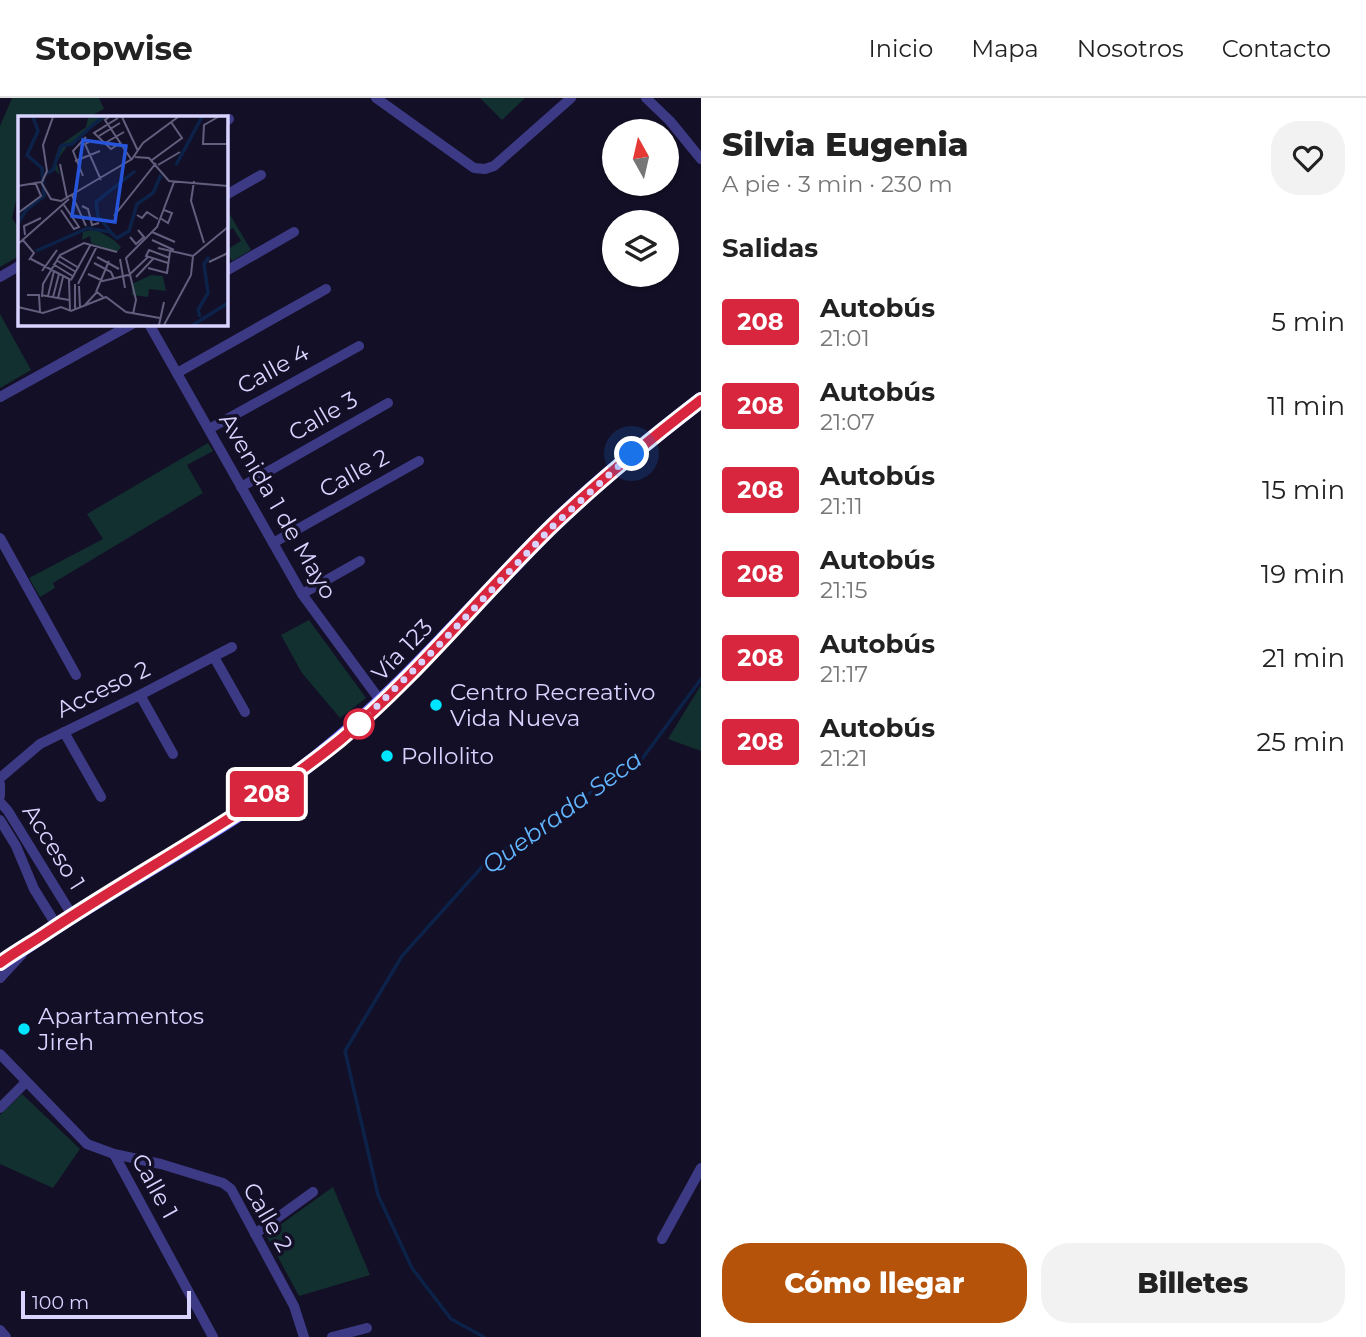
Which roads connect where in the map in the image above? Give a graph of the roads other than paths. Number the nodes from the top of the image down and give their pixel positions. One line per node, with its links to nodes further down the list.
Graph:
1 (376, 98): 2 (street)
2 (571, 98)
3 (646, 98): 4 (street)
4 (701, 159)
5 (261, 175): 6 (street)
6 (228, 194)
7 (294, 232): 9 (street)
8 (18, 267): 10 (street)
9 (228, 270)
10 (0, 277)
11 (326, 289): 15 (street)
12 (128, 326): 16 (street)
13 (150, 326): 15 (street, Avenida 1 de Mayo)
14 (359, 346): 19 (street, Calle 4)
15 (177, 373): 19 (street, Avenida 1 de Mayo)
16 (0, 397)
17 (701, 400): 30 (main road, Vía 123)
18 (388, 402): 21 (street, Calle 3)
19 (209, 429): 21 (street, Avenida 1 de Mayo)
20 (419, 461): 23 (street, Calle 2)
21 (242, 487): 23 (street, Avenida 1 de Mayo)
22 (0, 538): 28 (street)
23 (273, 543): 25 (street, Avenida 1 de Mayo)
24 (360, 561): 25 (street)
25 (302, 594): 30 (street, Avenida 1 de Mayo)
26 (232, 647): 27 (street, Acceso 2)
27 (214, 657): 29 (street, Acceso 2); 31 (street)
28 (76, 675)
29 (140, 695): 32 (street, Acceso 2); 33 (street)
30 (382, 703): 43 (main road, Vía 123)
31 (245, 712)
32 (64, 733): 34 (street, Acceso 2); 37 (street)
33 (173, 754)
34 (0, 778)
35 (0, 784): 36 (street)
36 (0, 796)
37 (101, 797)
38 (0, 803): 40 (street, Acceso 1)
39 (0, 820): 40 (street, Acceso 1)
40 (21, 843): 41 (street, Acceso 1); 42 (street, Acceso 1)
41 (58, 891): 42 (street); 43 (street, Acceso 1)
42 (42, 902): 44 (street, Acceso 1)
43 (72, 915): 44 (main road, Vía 123)
44 (57, 926): 45 (main road, Vía 123)
45 (32, 942): 46 (main road, Vía 123); 47 (street)
46 (0, 963)
47 (0, 978)
48 (0, 1054): 49 (street, Calle 1)
49 (26, 1082): 50 (street); 51 (street, Calle 1)
50 (0, 1108)
51 (114, 1154): 54 (street, Calle 2); 59 (street, Calle 1)
52 (701, 1168): 55 (street)
53 (313, 1192): 54 (street)
54 (255, 1234): 60 (street, Calle 2)
55 (662, 1239)
56 (367, 1328): 61 (street)
57 (0, 1330): 58 (street)
58 (6, 1337)
59 (213, 1337)
60 (304, 1337)
61 (332, 1337)

